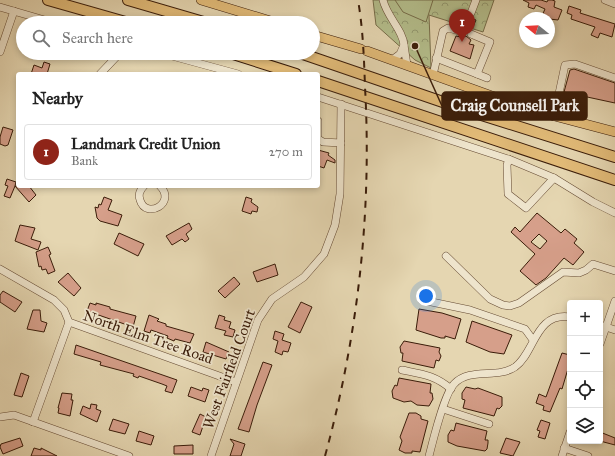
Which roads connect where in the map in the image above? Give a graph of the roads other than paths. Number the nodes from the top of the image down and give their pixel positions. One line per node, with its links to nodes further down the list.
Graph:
1 (48, 0): 12 (highway)
2 (128, 0): 13 (highway)
3 (201, 0): 14 (main road)
4 (383, 0): 18 (street)
5 (476, 0): 10 (street)
6 (605, 0): 7 (street)
7 (615, 4)
8 (0, 7): 9 (street)
9 (14, 11): 11 (street); 19 (street)
10 (471, 13)
11 (31, 16)
12 (104, 16)
13 (183, 16)
14 (253, 16)
15 (463, 32): 20 (street)
16 (471, 34): 30 (street)
17 (320, 37): 25 (main road)
18 (404, 45): 25 (street); 26 (street)
19 (0, 52)
20 (436, 58): 30 (street); 31 (street)
21 (113, 60): 27 (street)
22 (186, 60): 28 (street)
23 (252, 60): 29 (highway)
24 (320, 60): 41 (highway)
25 (392, 60): 26 (main road)
26 (407, 66): 31 (main road)
27 (102, 72)
28 (228, 72)
29 (290, 72)
30 (478, 74): 32 (street)
31 (433, 75): 37 (main road)
32 (487, 78)
33 (615, 78): 37 (street)
34 (320, 82): 44 (highway)
35 (320, 98): 36 (street)
36 (341, 104): 40 (street, West Fairfield Court); 42 (street)
37 (554, 117): 38 (main road)
38 (615, 132)
39 (320, 140): 40 (street)
40 (341, 143): 59 (street, West Fairfield Court)
41 (615, 157)
42 (509, 159): 43 (street); 43 (street)
43 (554, 178): 47 (street)
44 (615, 180)
45 (142, 188): 46 (street)
46 (162, 188)
47 (615, 213)
48 (446, 256): 50 (street)
49 (0, 269): 54 (street, North Elm Tree Road)
50 (615, 271)
51 (422, 300): 57 (street)
52 (615, 301): 55 (street)
53 (567, 316): 57 (street)
54 (69, 322): 59 (street, North Elm Tree Road); 63 (street)
55 (603, 326): 56 (street)
56 (615, 330)
57 (533, 340): 60 (street)
58 (402, 370): 60 (street)
59 (236, 382): 68 (street, West Fairfield Court)
60 (451, 389): 61 (street)
61 (443, 410): 64 (street); 69 (street)
62 (0, 417): 63 (street)
63 (33, 422): 67 (street)
64 (489, 424)
65 (567, 440): 66 (street)
66 (564, 448): 70 (street); 71 (street)
67 (129, 456)
68 (211, 456)
69 (429, 456)
70 (562, 456)
71 (588, 456)

